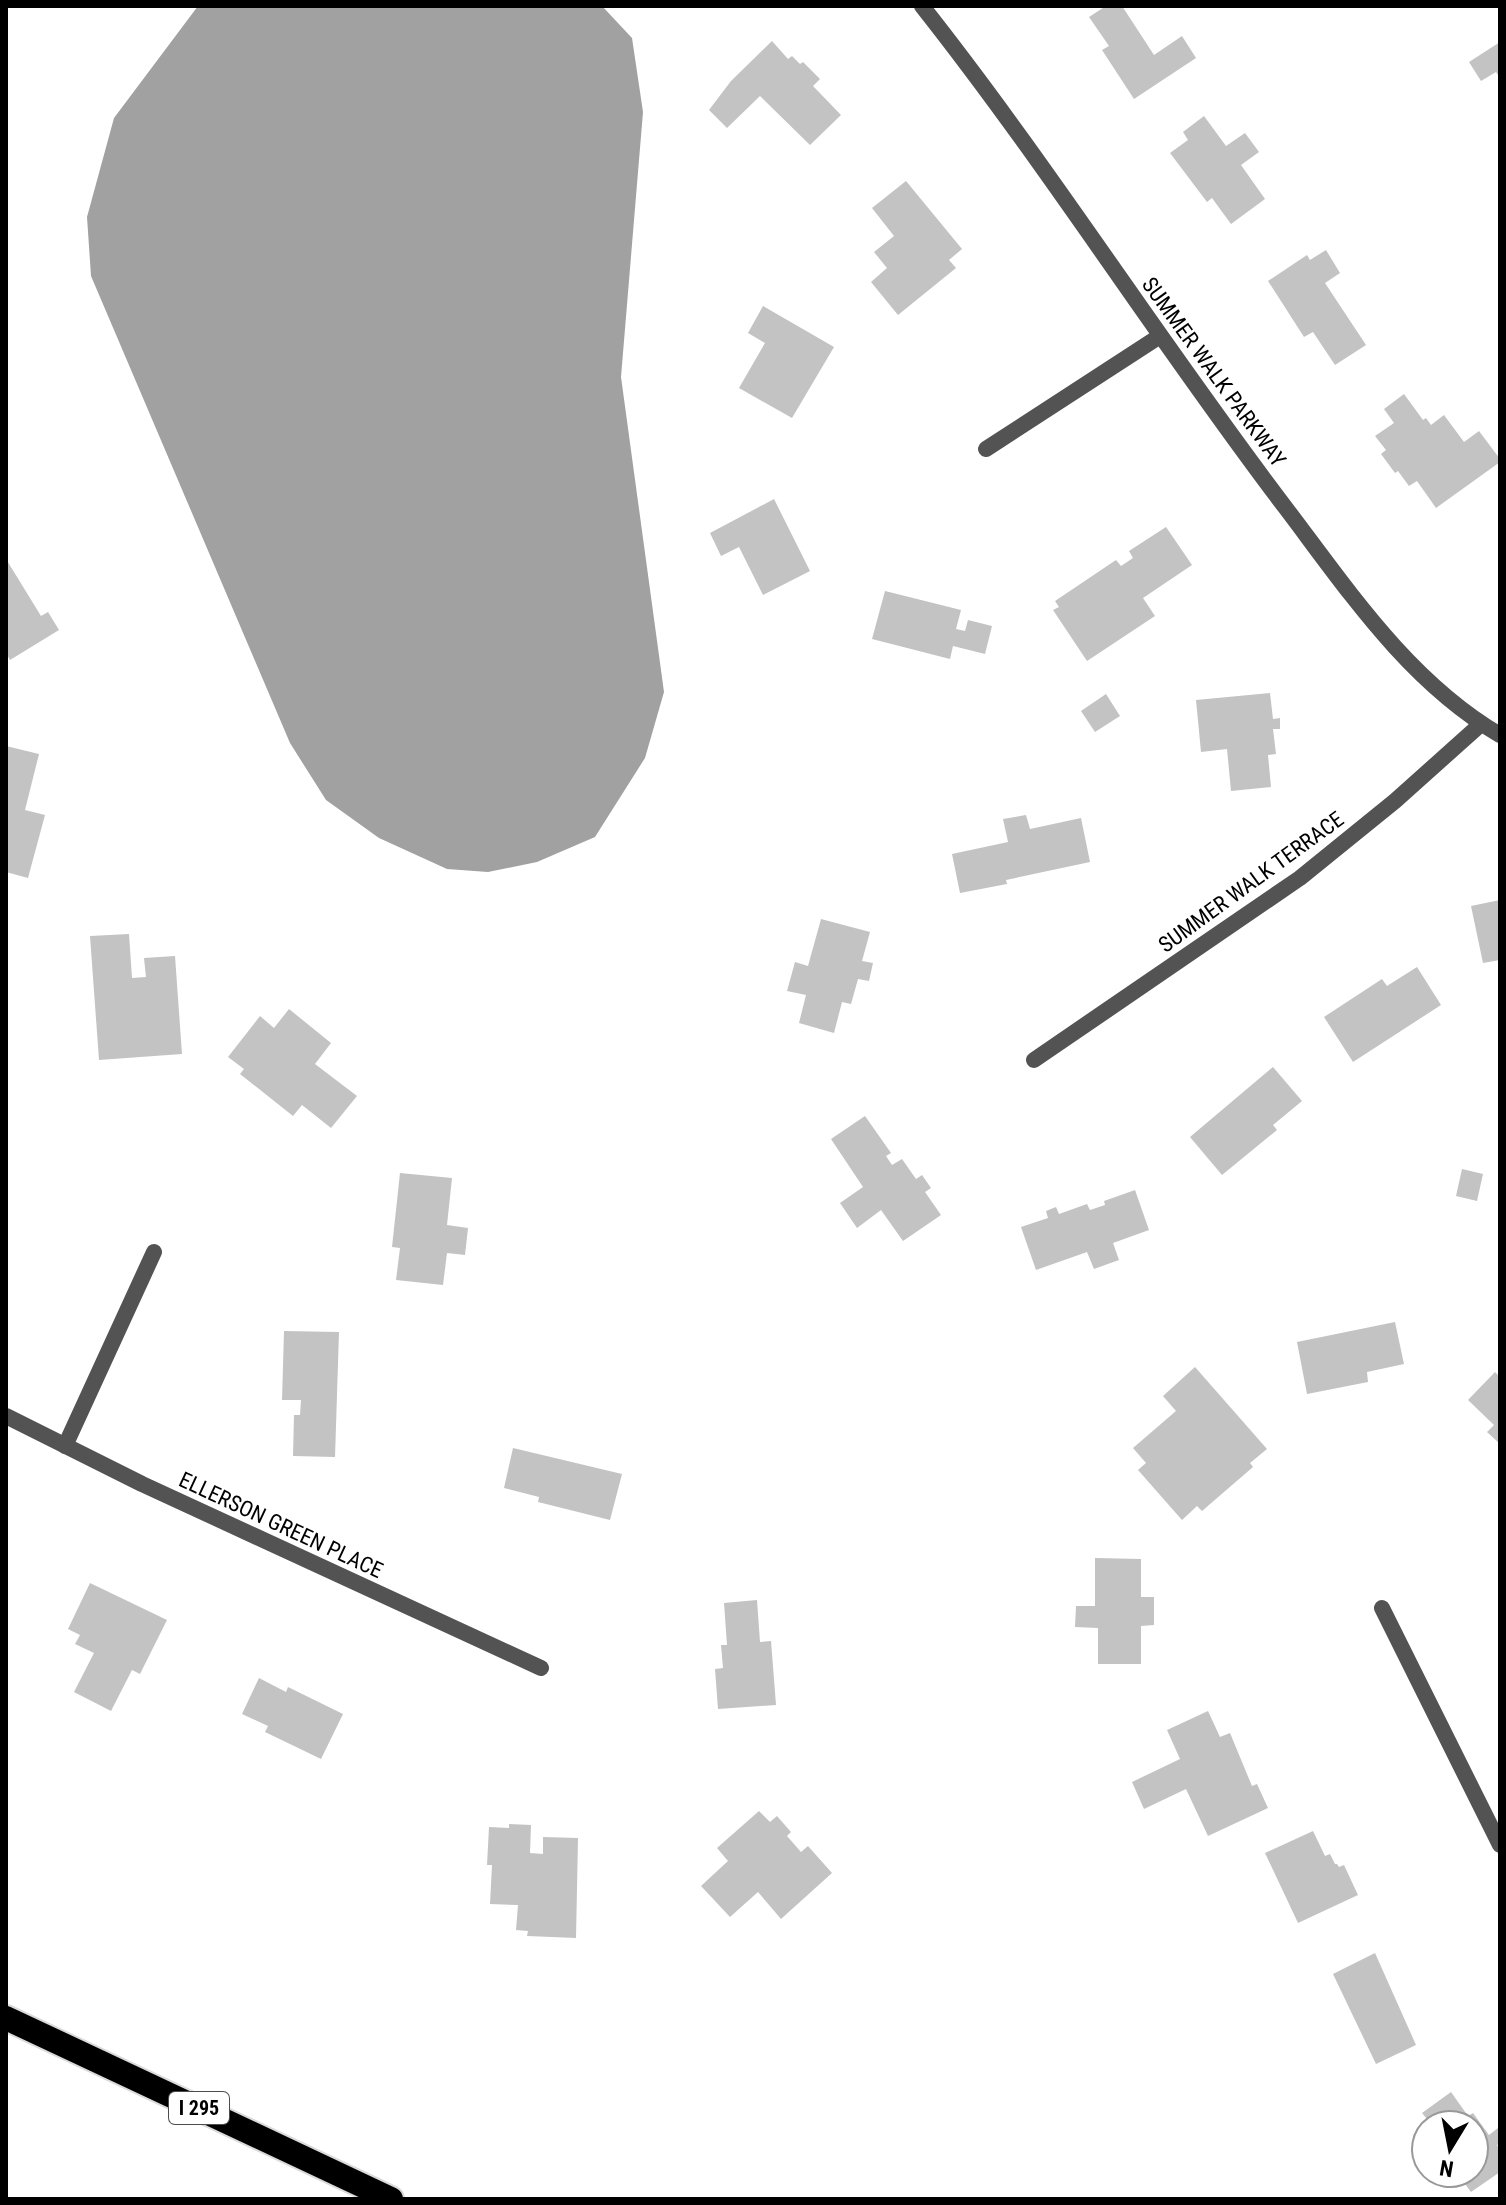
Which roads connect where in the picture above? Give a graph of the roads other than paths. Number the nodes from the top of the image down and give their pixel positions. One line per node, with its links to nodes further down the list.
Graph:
1 (922, 6): 2 (street, SUMMER WALK PARKWAY)
2 (1160, 336): 3 (street); 4 (street, SUMMER WALK PARKWAY)
3 (986, 449)
4 (1481, 724): 5 (street, SUMMER WALK PARKWAY); 6 (street, SUMMER WALK TERRACE)
5 (1500, 735)
6 (1034, 1060)
7 (154, 1252): 9 (street)
8 (6, 1416): 9 (street, ELLERSON GREEN PLACE)
9 (65, 1446): 11 (street, ELLERSON GREEN PLACE)
10 (1382, 1608): 12 (street)
11 (541, 1668)
12 (1500, 1845)
13 (6, 2018): 14 (highway, I 295)
14 (391, 2199)

